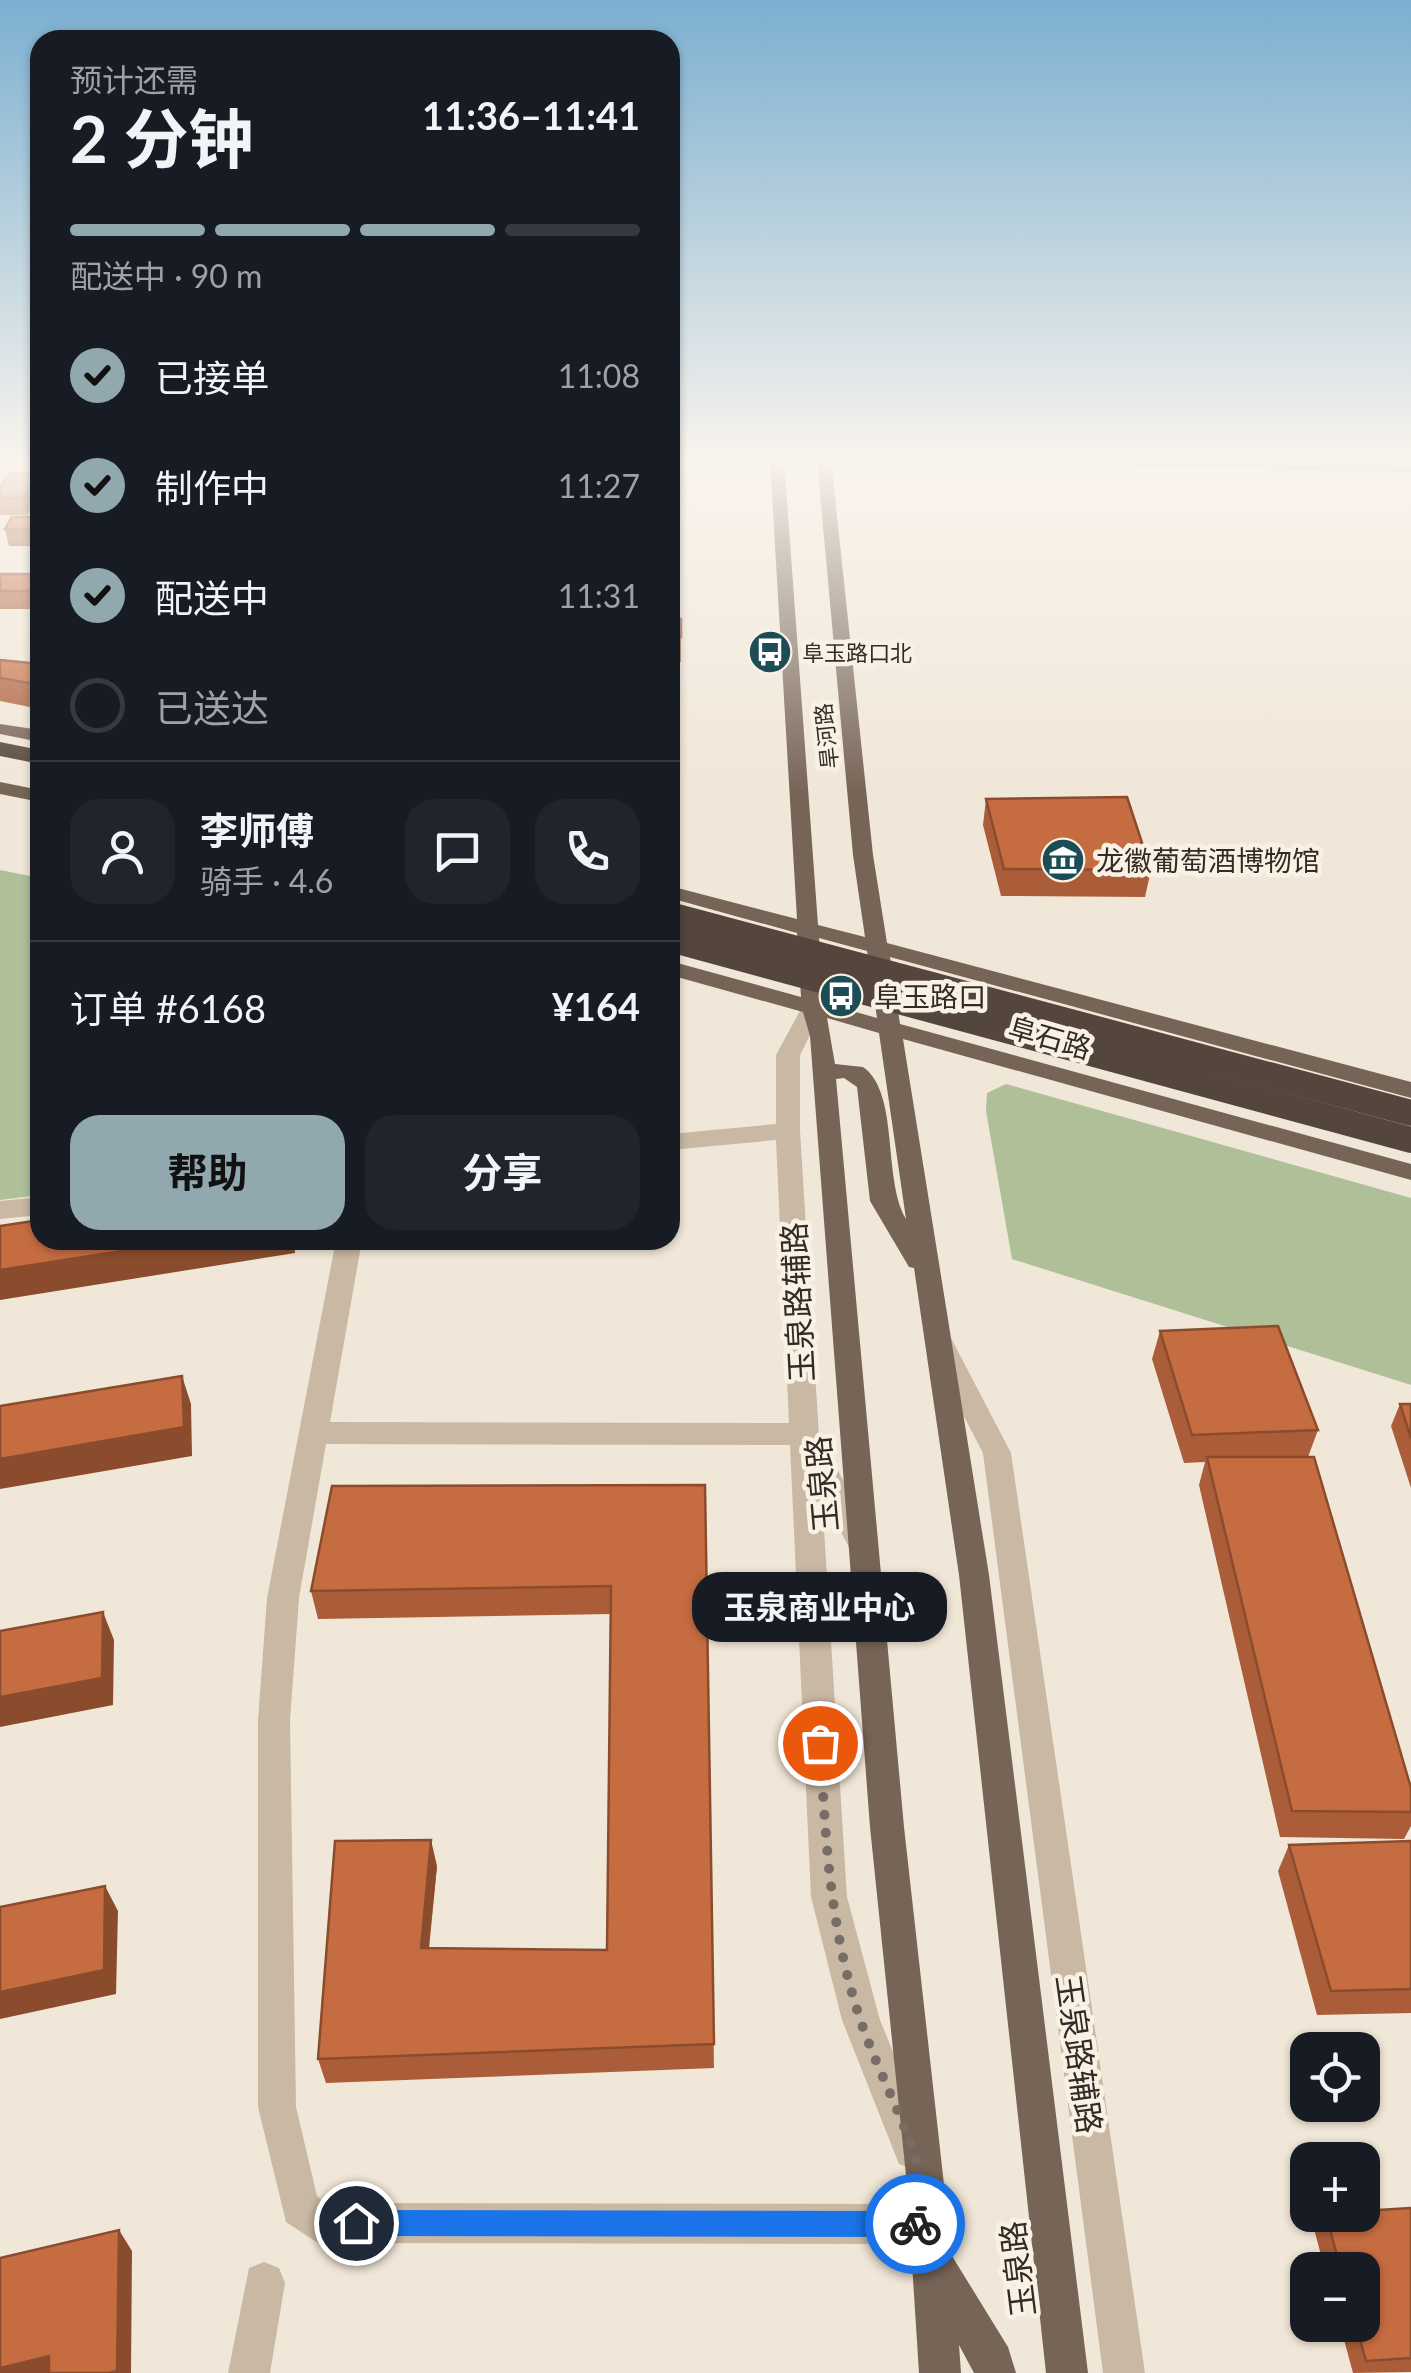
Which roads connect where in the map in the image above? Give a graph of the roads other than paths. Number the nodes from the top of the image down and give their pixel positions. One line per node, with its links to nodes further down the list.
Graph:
1 (785, 571): 13 (main road, 旱河路)
2 (835, 571): 15 (main road, 旱河路)
3 (0, 729): 4 (main road)
4 (30, 734)
5 (0, 750): 6 (highway)
6 (30, 755)
7 (0, 769): 8 (highway)
8 (30, 774)
9 (0, 788): 10 (main road)
10 (30, 794)
11 (680, 895): 13 (main road, 阜石路)
12 (680, 918): 21 (highway, 阜石路, bridge)
13 (809, 932): 15 (main road, 阜石路); 17 (main road, 旱河路)
14 (680, 941): 23 (highway, 阜石路, bridge)
15 (877, 947): 18 (main road, 旱河路); 20 (main road, 阜石路)
16 (680, 971): 17 (main road, 阜石路)
17 (813, 1006): 18 (main road, 阜石路); 19 (main road, 玉泉路); 22 (street, 玉泉路辅路)
18 (891, 1026): 25 (main road, 阜石路); 29 (main road, 玉泉路)
19 (824, 1075): 29 (main road); 33 (main road, 玉泉路)
20 (1411, 1090)
21 (1411, 1113)
22 (788, 1131): 24 (street); 32 (street, 玉泉路辅路)
23 (1411, 1140)
24 (680, 1141)
25 (1411, 1172)
26 (30, 1207): 27 (street)
27 (0, 1210)
28 (347, 1250): 31 (street)
29 (926, 1272): 30 (main road, 玉泉路)
30 (934, 1333): 40 (main road, 玉泉路); 41 (street, 玉泉路辅路)
31 (317, 1433): 32 (street); 35 (street)
32 (803, 1434): 33 (street); 34 (street, 玉泉路辅路)
33 (863, 1544): 34 (main road, 玉泉路)
34 (927, 2185): 35 (main road, 玉泉路)
35 (931, 2243): 38 (main road, 玉泉路); 39 (main road)
36 (264, 2282): 37 (street)
37 (248, 2373)
38 (940, 2373)
39 (995, 2373)
40 (1067, 2373)
41 (1124, 2373)

